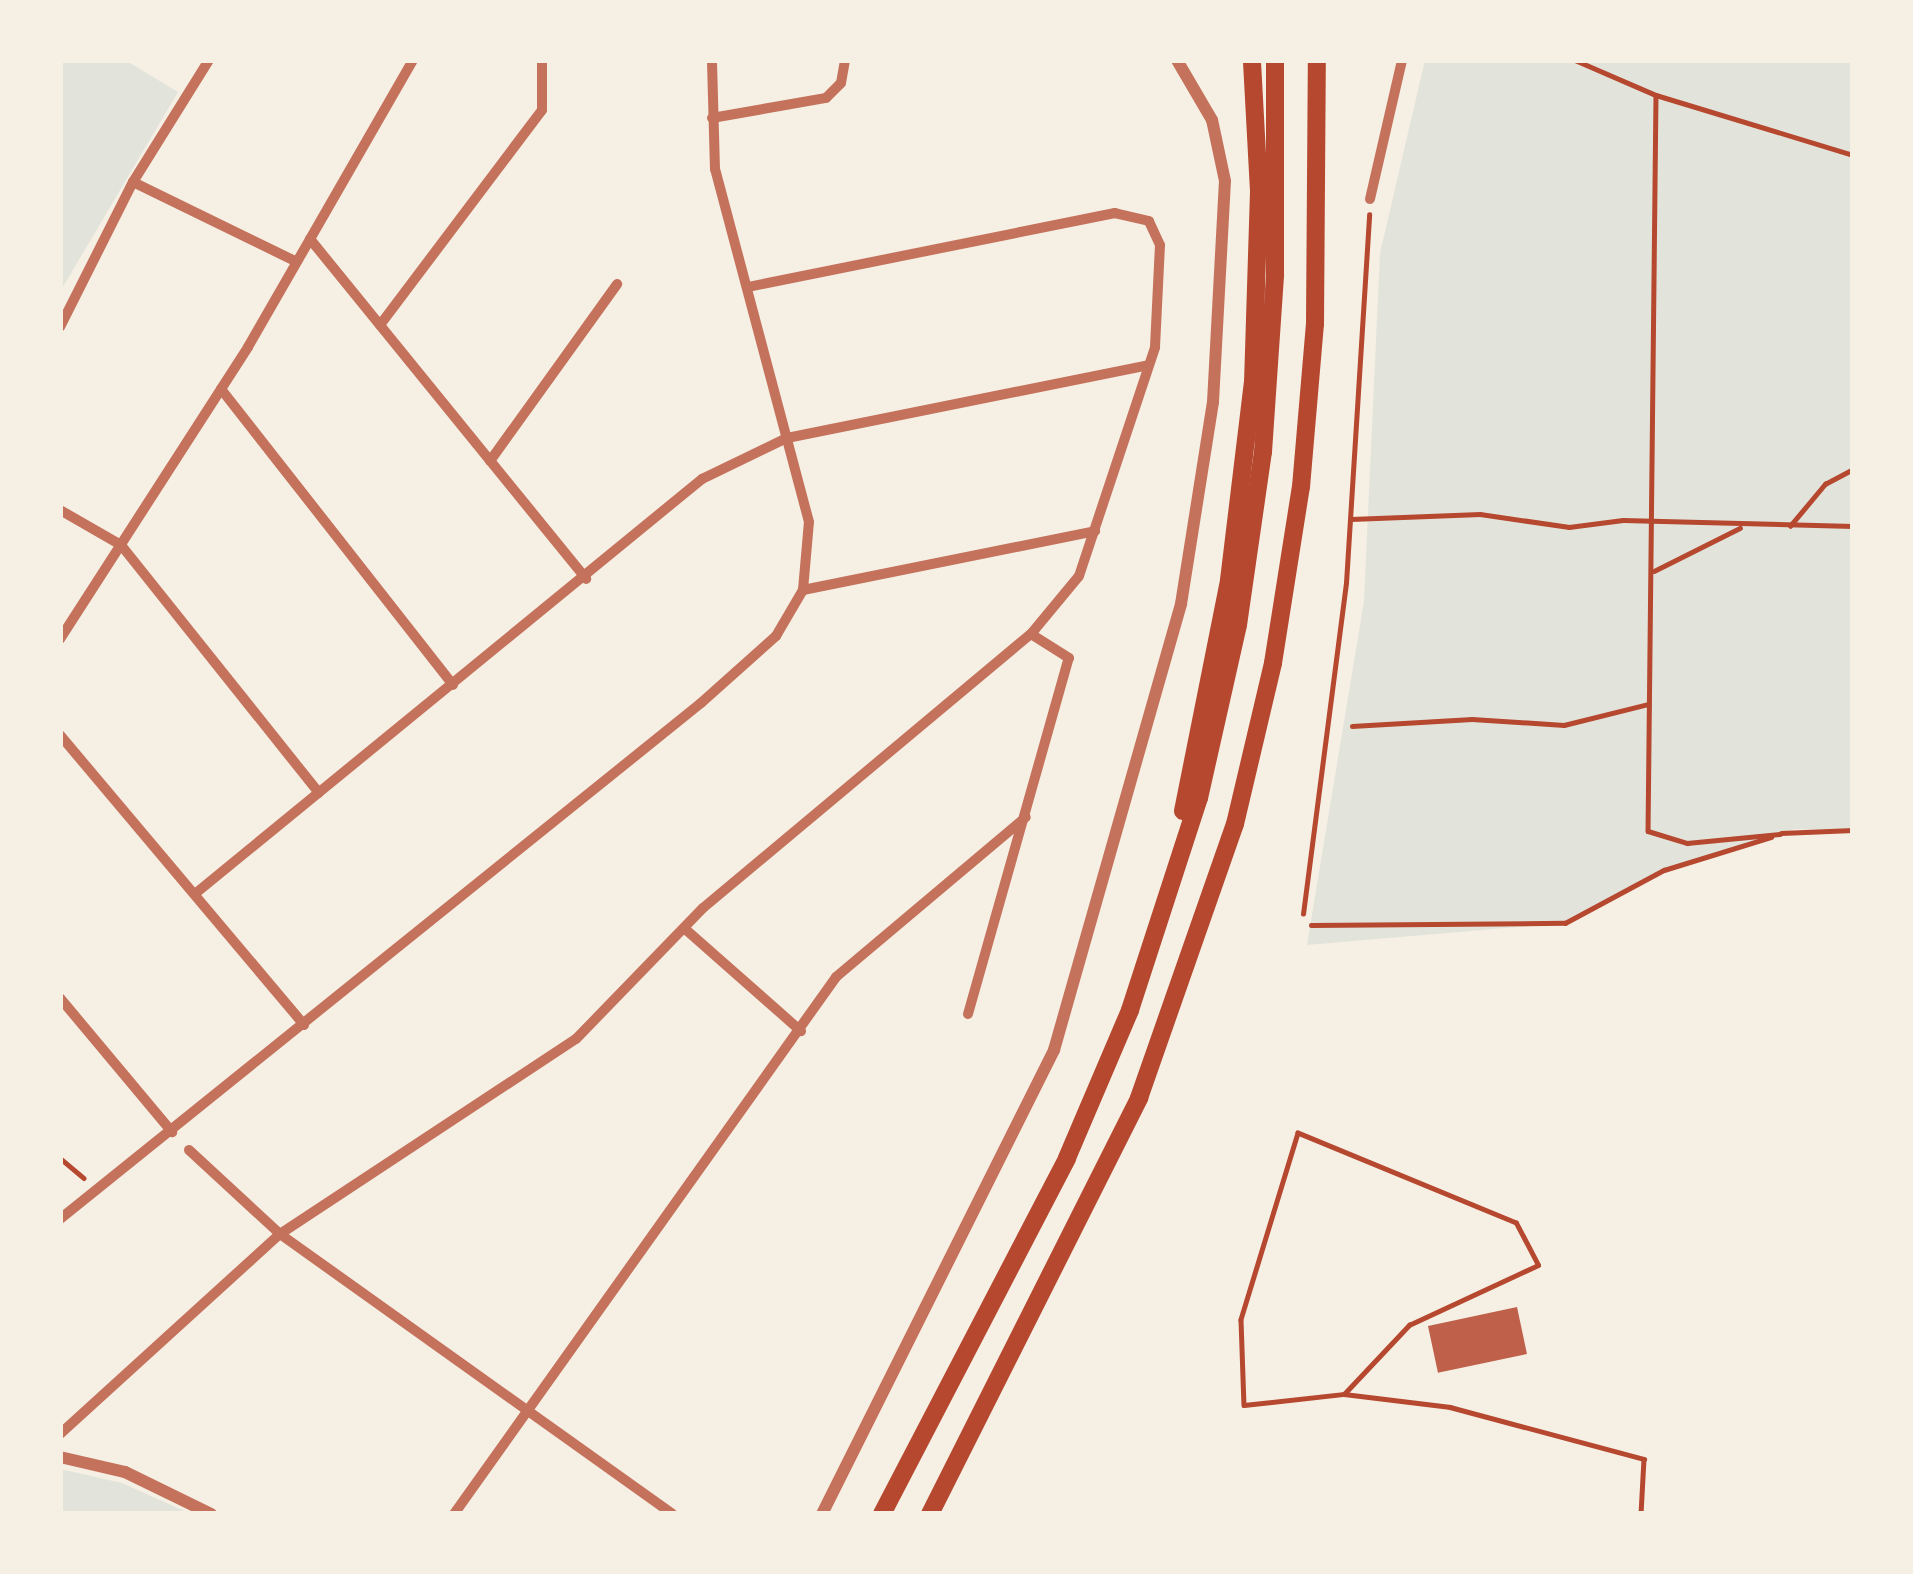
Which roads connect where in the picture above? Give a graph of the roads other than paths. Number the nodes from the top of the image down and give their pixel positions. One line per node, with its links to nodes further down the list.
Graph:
1 (209, 60): 12 (street)
2 (412, 60): 14 (street)
3 (542, 60): 18 (street)
4 (712, 60): 11 (street)
5 (845, 60): 11 (street)
6 (1177, 60): 52 (street)
7 (1252, 60): 37 (highway)
8 (1275, 60): 37 (highway)
9 (1317, 60): 54 (highway)
10 (1402, 60): 13 (street)
11 (712, 118): 17 (street)
12 (134, 182): 15 (street); 19 (street)
13 (1370, 199)
14 (310, 239): 15 (street); 18 (street)
15 (297, 262): 21 (street)
16 (617, 284): 23 (street)
17 (747, 286): 20 (street); 22 (street)
18 (380, 325): 23 (street)
19 (60, 327)
20 (1149, 365): 22 (street); 25 (street)
21 (221, 389): 26 (street); 31 (street)
22 (787, 438): 27 (street); 28 (street)
23 (490, 461): 27 (street)
24 (60, 510): 26 (street)
25 (1095, 531): 28 (street); 29 (street)
26 (121, 545): 30 (street); 33 (street)
27 (586, 579): 31 (street)
28 (803, 590): 40 (street)
29 (1030, 634): 34 (street); 36 (street)
30 (60, 639)
31 (453, 685): 33 (street)
32 (60, 734): 35 (street)
33 (319, 793): 35 (street)
34 (1026, 817): 39 (street); 41 (street)
35 (196, 893): 40 (street)
36 (684, 928): 41 (street); 45 (street)
37 (1155, 941): 53 (highway)
38 (60, 998): 42 (street)
39 (968, 1014)
40 (304, 1025): 42 (street)
41 (801, 1031): 46 (street)
42 (172, 1132): 44 (street)
43 (189, 1150): 45 (street)
44 (60, 1219)
45 (280, 1234): 46 (street); 47 (street)
46 (526, 1413): 50 (street); 51 (street)
47 (60, 1434)
48 (60, 1457): 49 (street)
49 (211, 1514)
50 (454, 1514)
51 (672, 1514)
52 (822, 1514)
53 (881, 1514)
54 (930, 1514)

